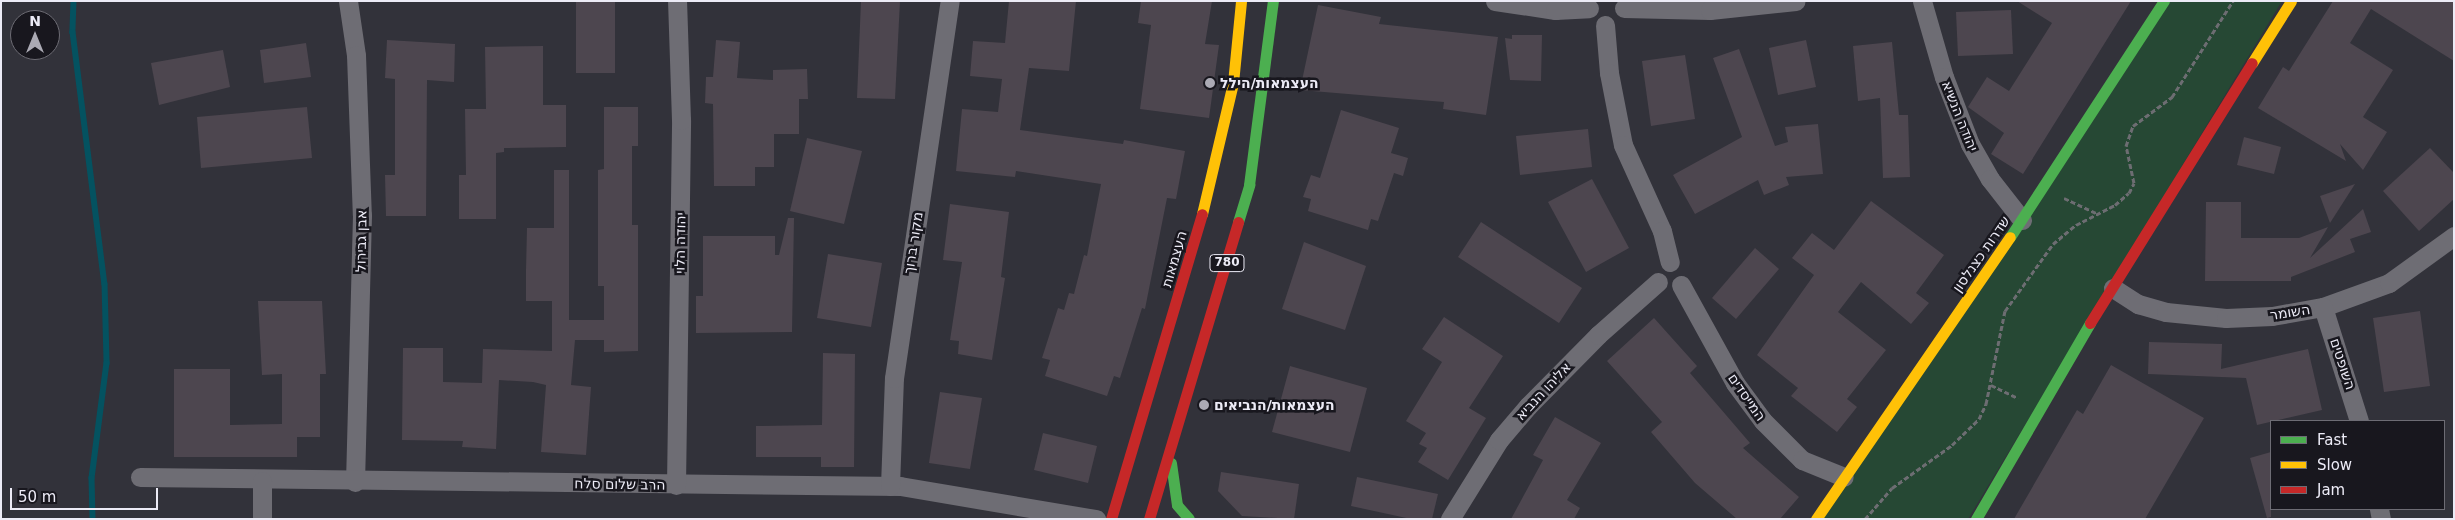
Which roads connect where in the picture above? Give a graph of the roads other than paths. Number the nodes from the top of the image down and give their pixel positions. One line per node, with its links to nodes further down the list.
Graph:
1 (348, 1): 26 (street, אבן גבירול)
2 (677, 1): 27 (street, יהודה הלוי)
3 (950, 1): 28 (street, מקור ברוך)
4 (1241, 1): 31 (street, העצמאות / 780)
5 (1495, 1): 11 (street)
6 (1796, 1): 12 (street)
7 (1922, 1): 14 (street, יהודה הנשיא)
8 (2164, 1): 14 (street, שדרות כצנלסון)
9 (2290, 1): 19 (street)
10 (1274, 4): 22 (street, 780)
11 (1589, 5): 13 (street)
12 (1624, 5): 13 (street)
13 (1605, 25): 16 (street)
14 (2022, 220): 24 (street, שדרות כצנלסון)
15 (2454, 236): 20 (street, השומר)
16 (1670, 262): 17 (street); 18 (street)
17 (1658, 282): 18 (street); 34 (street, אליהו הנביא)
18 (1681, 285): 24 (street, המייסדים)
19 (2113, 288): 20 (street, השומר); 36 (street)
20 (2324, 307): 21 (street, השופטים)
21 (2359, 420)
22 (1171, 450): 32 (street, 780); 33 (street)
23 (140, 477): 25 (street, הרב שלום סלח)
24 (1844, 477): 35 (street, שדרות כצנלסון)
25 (262, 481): 26 (street, הרב שלום סלח); 29 (street)
26 (355, 482): 27 (street, הרב שלום סלח)
27 (676, 485): 28 (street, הרב שלום סלח)
28 (890, 486): 30 (street, הרב שלום סלח)
29 (262, 519)
30 (1096, 519)
31 (1111, 519)
32 (1149, 519)
33 (1189, 519)
34 (1450, 519)
35 (1816, 519)
36 (1976, 519)

